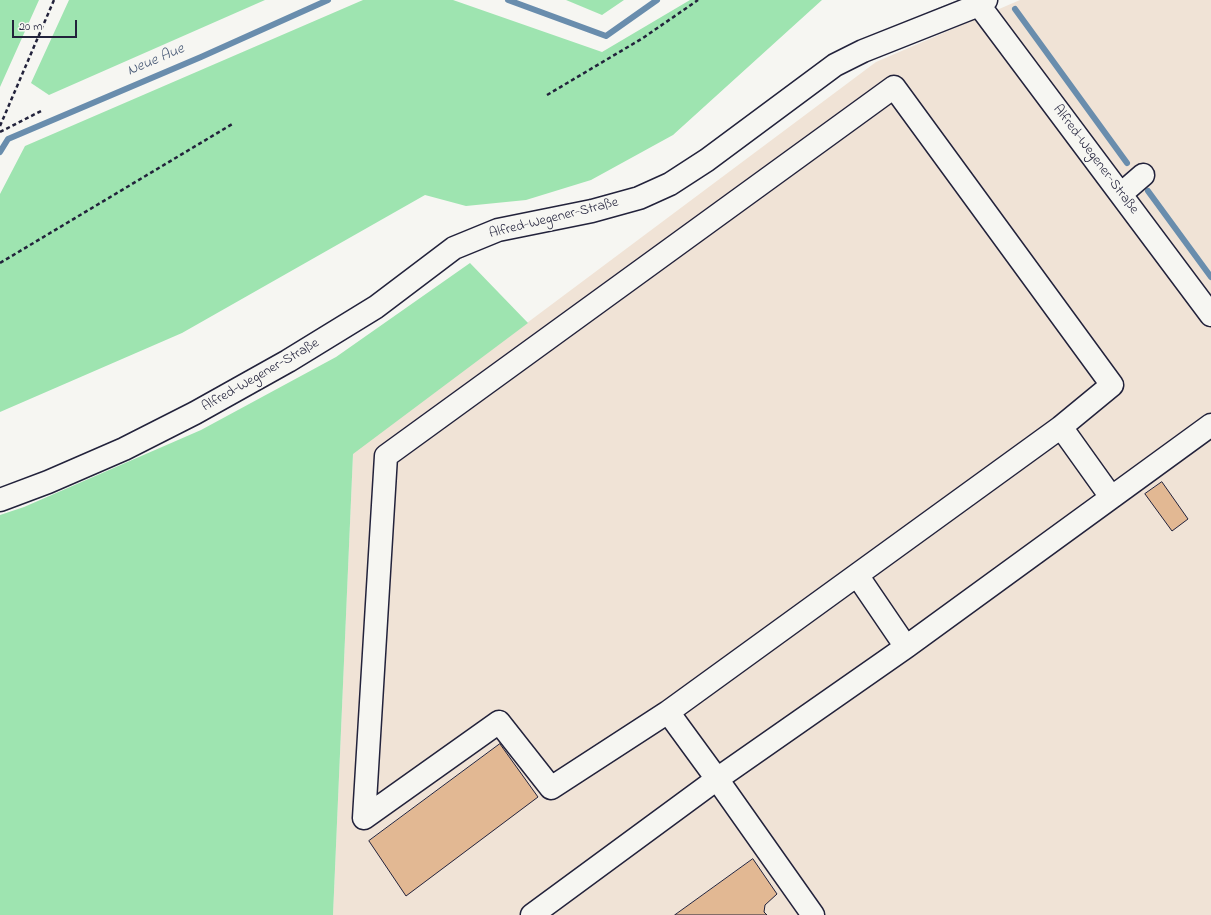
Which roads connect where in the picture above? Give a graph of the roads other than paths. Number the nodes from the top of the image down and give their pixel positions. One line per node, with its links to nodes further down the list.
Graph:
1 (983, 3): 3 (street, Alfred-Wegener-Straße); 8 (street, Alfred-Wegener-Straße)
2 (1143, 175): 3 (street)
3 (1120, 194): 4 (street, Alfred-Wegener-Straße)
4 (1211, 316)
5 (1211, 425): 7 (street)
6 (1061, 427): 7 (street); 9 (street); 11 (street)
7 (1111, 497): 10 (street)
8 (0, 500)
9 (857, 575): 10 (street); 11 (street)
10 (906, 647): 12 (street)
11 (668, 712): 12 (street)
12 (717, 779): 13 (street); 14 (street)
13 (532, 915)
14 (813, 915)

